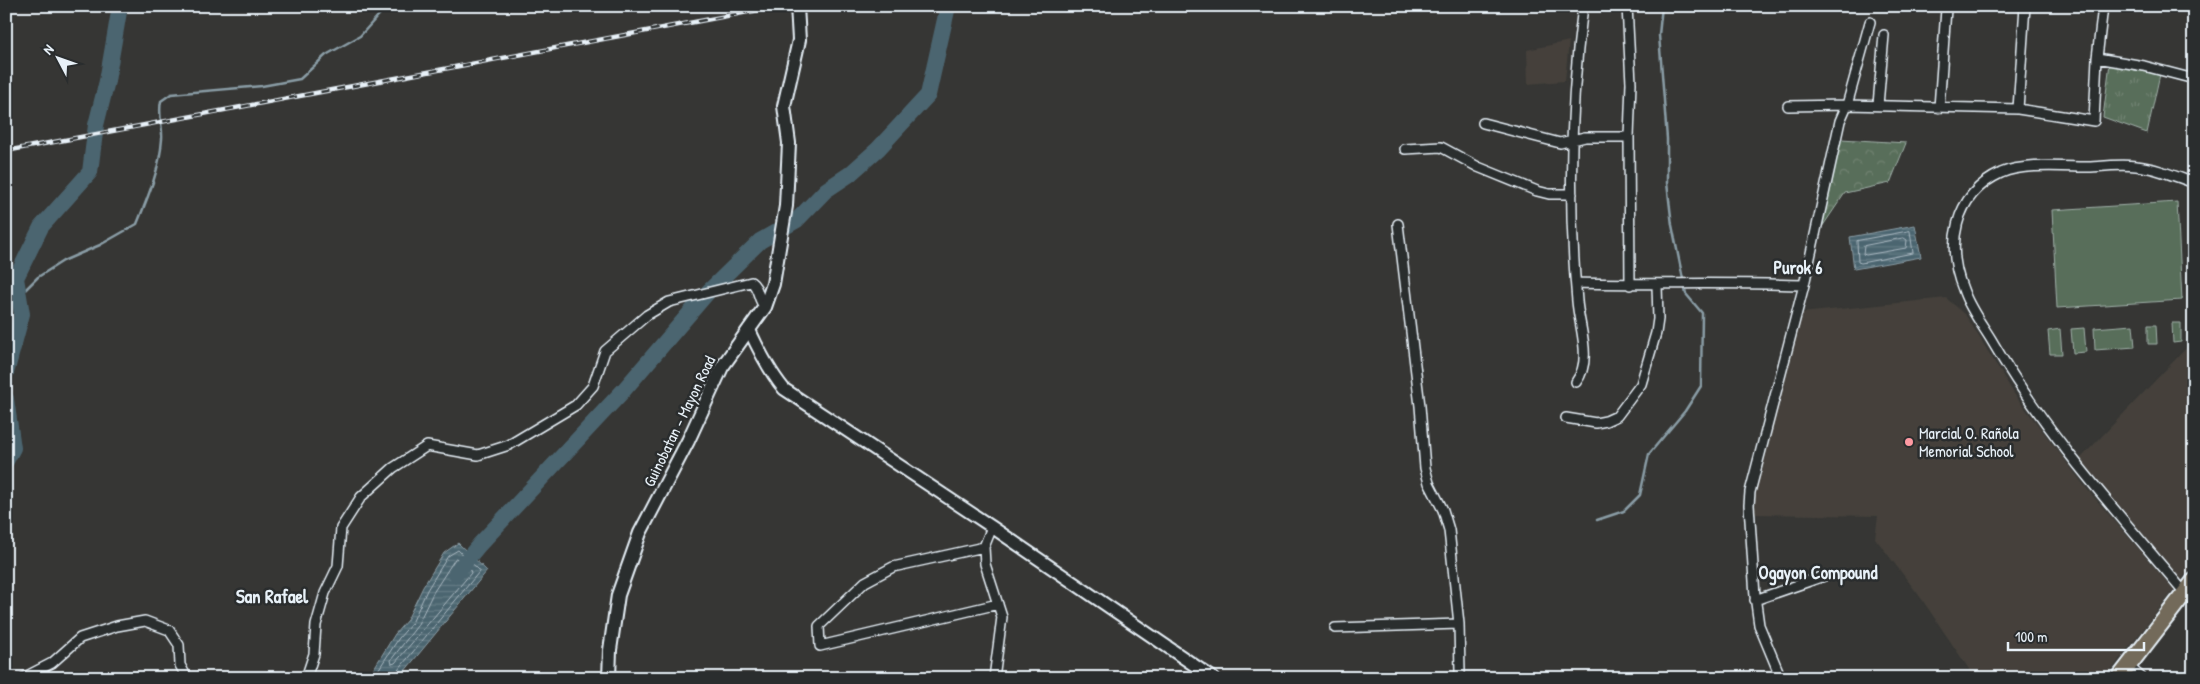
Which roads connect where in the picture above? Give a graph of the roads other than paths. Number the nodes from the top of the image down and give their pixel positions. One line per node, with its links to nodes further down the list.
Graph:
1 (797, 6): 27 (main road, Guinobatan - Mayon Road)
2 (1583, 6): 18 (street)
3 (1627, 6): 17 (street)
4 (2026, 6): 15 (street)
5 (2103, 6): 9 (street)
6 (1946, 10): 14 (street)
7 (1870, 22): 11 (street)
8 (1884, 35): 12 (street)
9 (2097, 58): 10 (street); 15 (street)
10 (2194, 79)
11 (1847, 105): 12 (street); 13 (street); 26 (street)
12 (1878, 105): 14 (street)
13 (1788, 106)
14 (1939, 108): 15 (street)
15 (2018, 109)
16 (1483, 123): 18 (street)
17 (1629, 137): 18 (street); 24 (street)
18 (1572, 141): 21 (street)
19 (1404, 149): 21 (street)
20 (2194, 183): 34 (street)
21 (1572, 194): 23 (street)
22 (1398, 224): 37 (street)
23 (1576, 283): 24 (street); 29 (street)
24 (1630, 285): 25 (street)
25 (1657, 285): 26 (street); 30 (street)
26 (1804, 286): 35 (street)
27 (766, 308): 28 (main road, Guinobatan - Mayon Road); 42 (street)
28 (750, 329): 31 (street); 43 (main road, Guinobatan - Mayon Road)
29 (1576, 382)
30 (1566, 418)
31 (992, 527): 32 (street); 45 (street)
32 (984, 547): 36 (street); 36 (street)
33 (1824, 576): 35 (street)
34 (2189, 587): 39 (highway)
35 (1756, 600): 47 (street)
36 (998, 604): 44 (street)
37 (1459, 624): 38 (street); 46 (street)
38 (1335, 628)
39 (2123, 672): 48 (street)
40 (23, 678): 41 (street)
41 (187, 678)
42 (306, 678)
43 (610, 678)
44 (994, 678)
45 (1213, 678)
46 (1458, 678)
47 (1781, 678)
48 (2142, 678)

